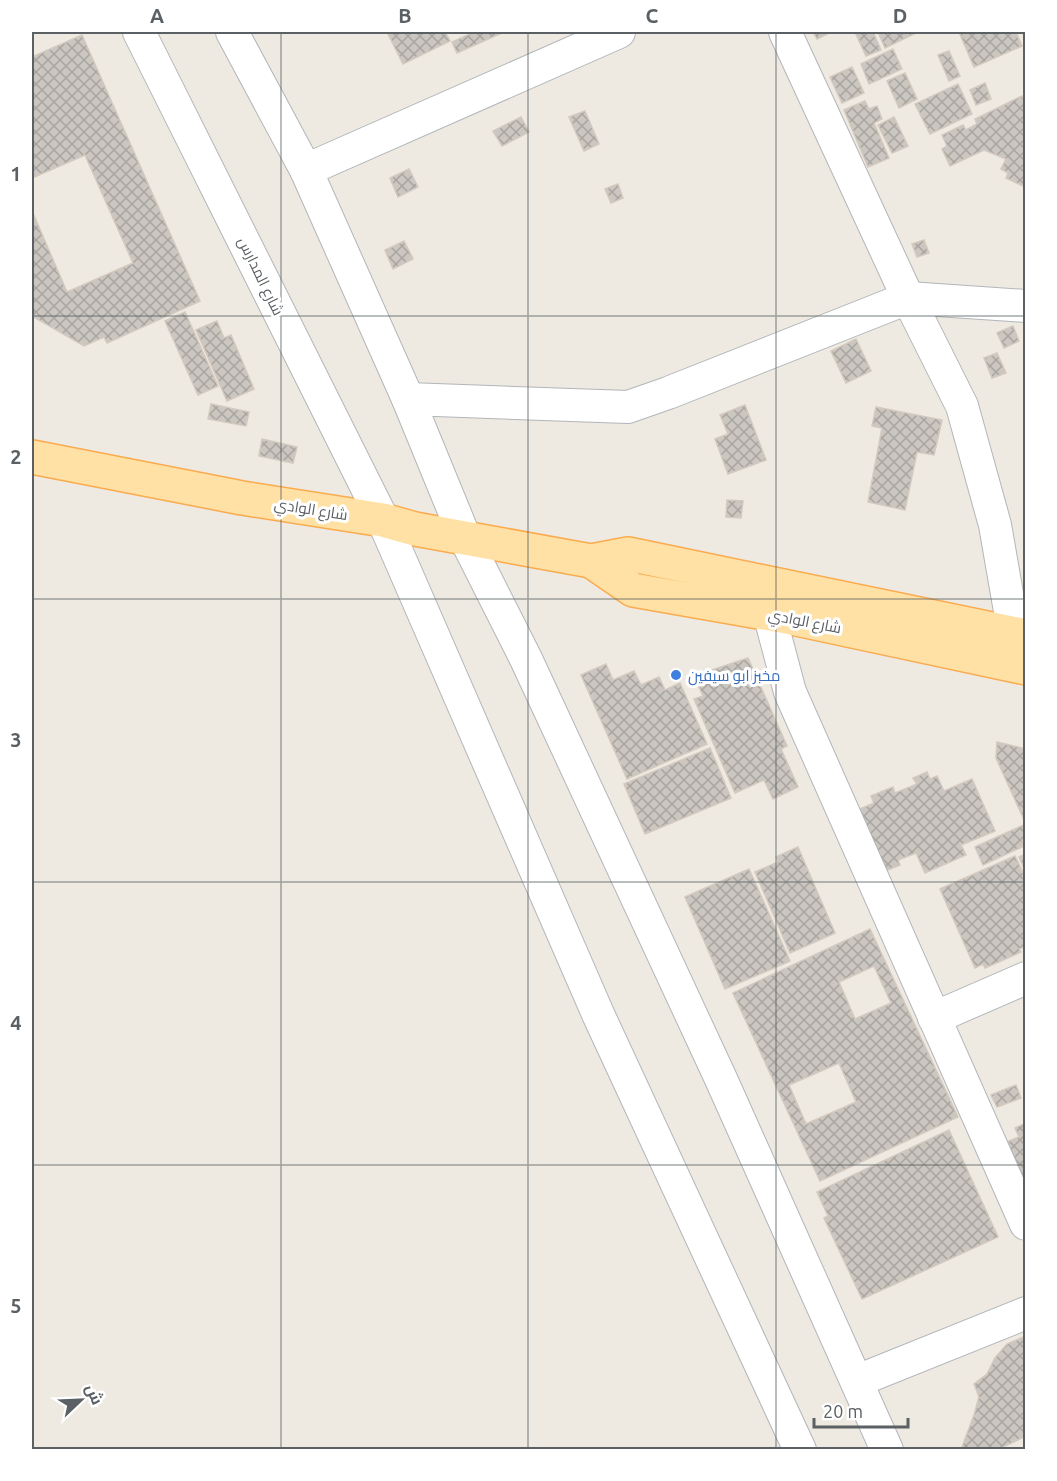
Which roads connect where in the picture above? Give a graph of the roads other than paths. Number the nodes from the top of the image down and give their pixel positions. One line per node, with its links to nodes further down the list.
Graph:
1 (139, 32): 10 (street, شارع المدارس)
2 (232, 32): 5 (street)
3 (619, 32): 5 (street)
4 (785, 32): 6 (street)
5 (306, 170): 8 (street)
6 (908, 298): 7 (street); 8 (street); 14 (street)
7 (1026, 306)
8 (408, 399): 11 (street)
9 (32, 457): 10 (main road, شارع الوادي)
10 (383, 520): 11 (main road, شارع الوادي); 21 (street, شارع المدارس)
11 (465, 538): 12 (main road, شارع الوادي); 20 (street)
12 (591, 561): 13 (main road, شارع الوادي); 14 (main road, شارع الوادي)
13 (769, 613): 15 (main road, شارع الوادي); 17 (street)
14 (1020, 635)
15 (1026, 668)
16 (1026, 978): 17 (street)
17 (934, 1018): 18 (street)
18 (1026, 1224)
19 (1026, 1313): 20 (street)
20 (857, 1381): 22 (street)
21 (800, 1449)
22 (887, 1449)

